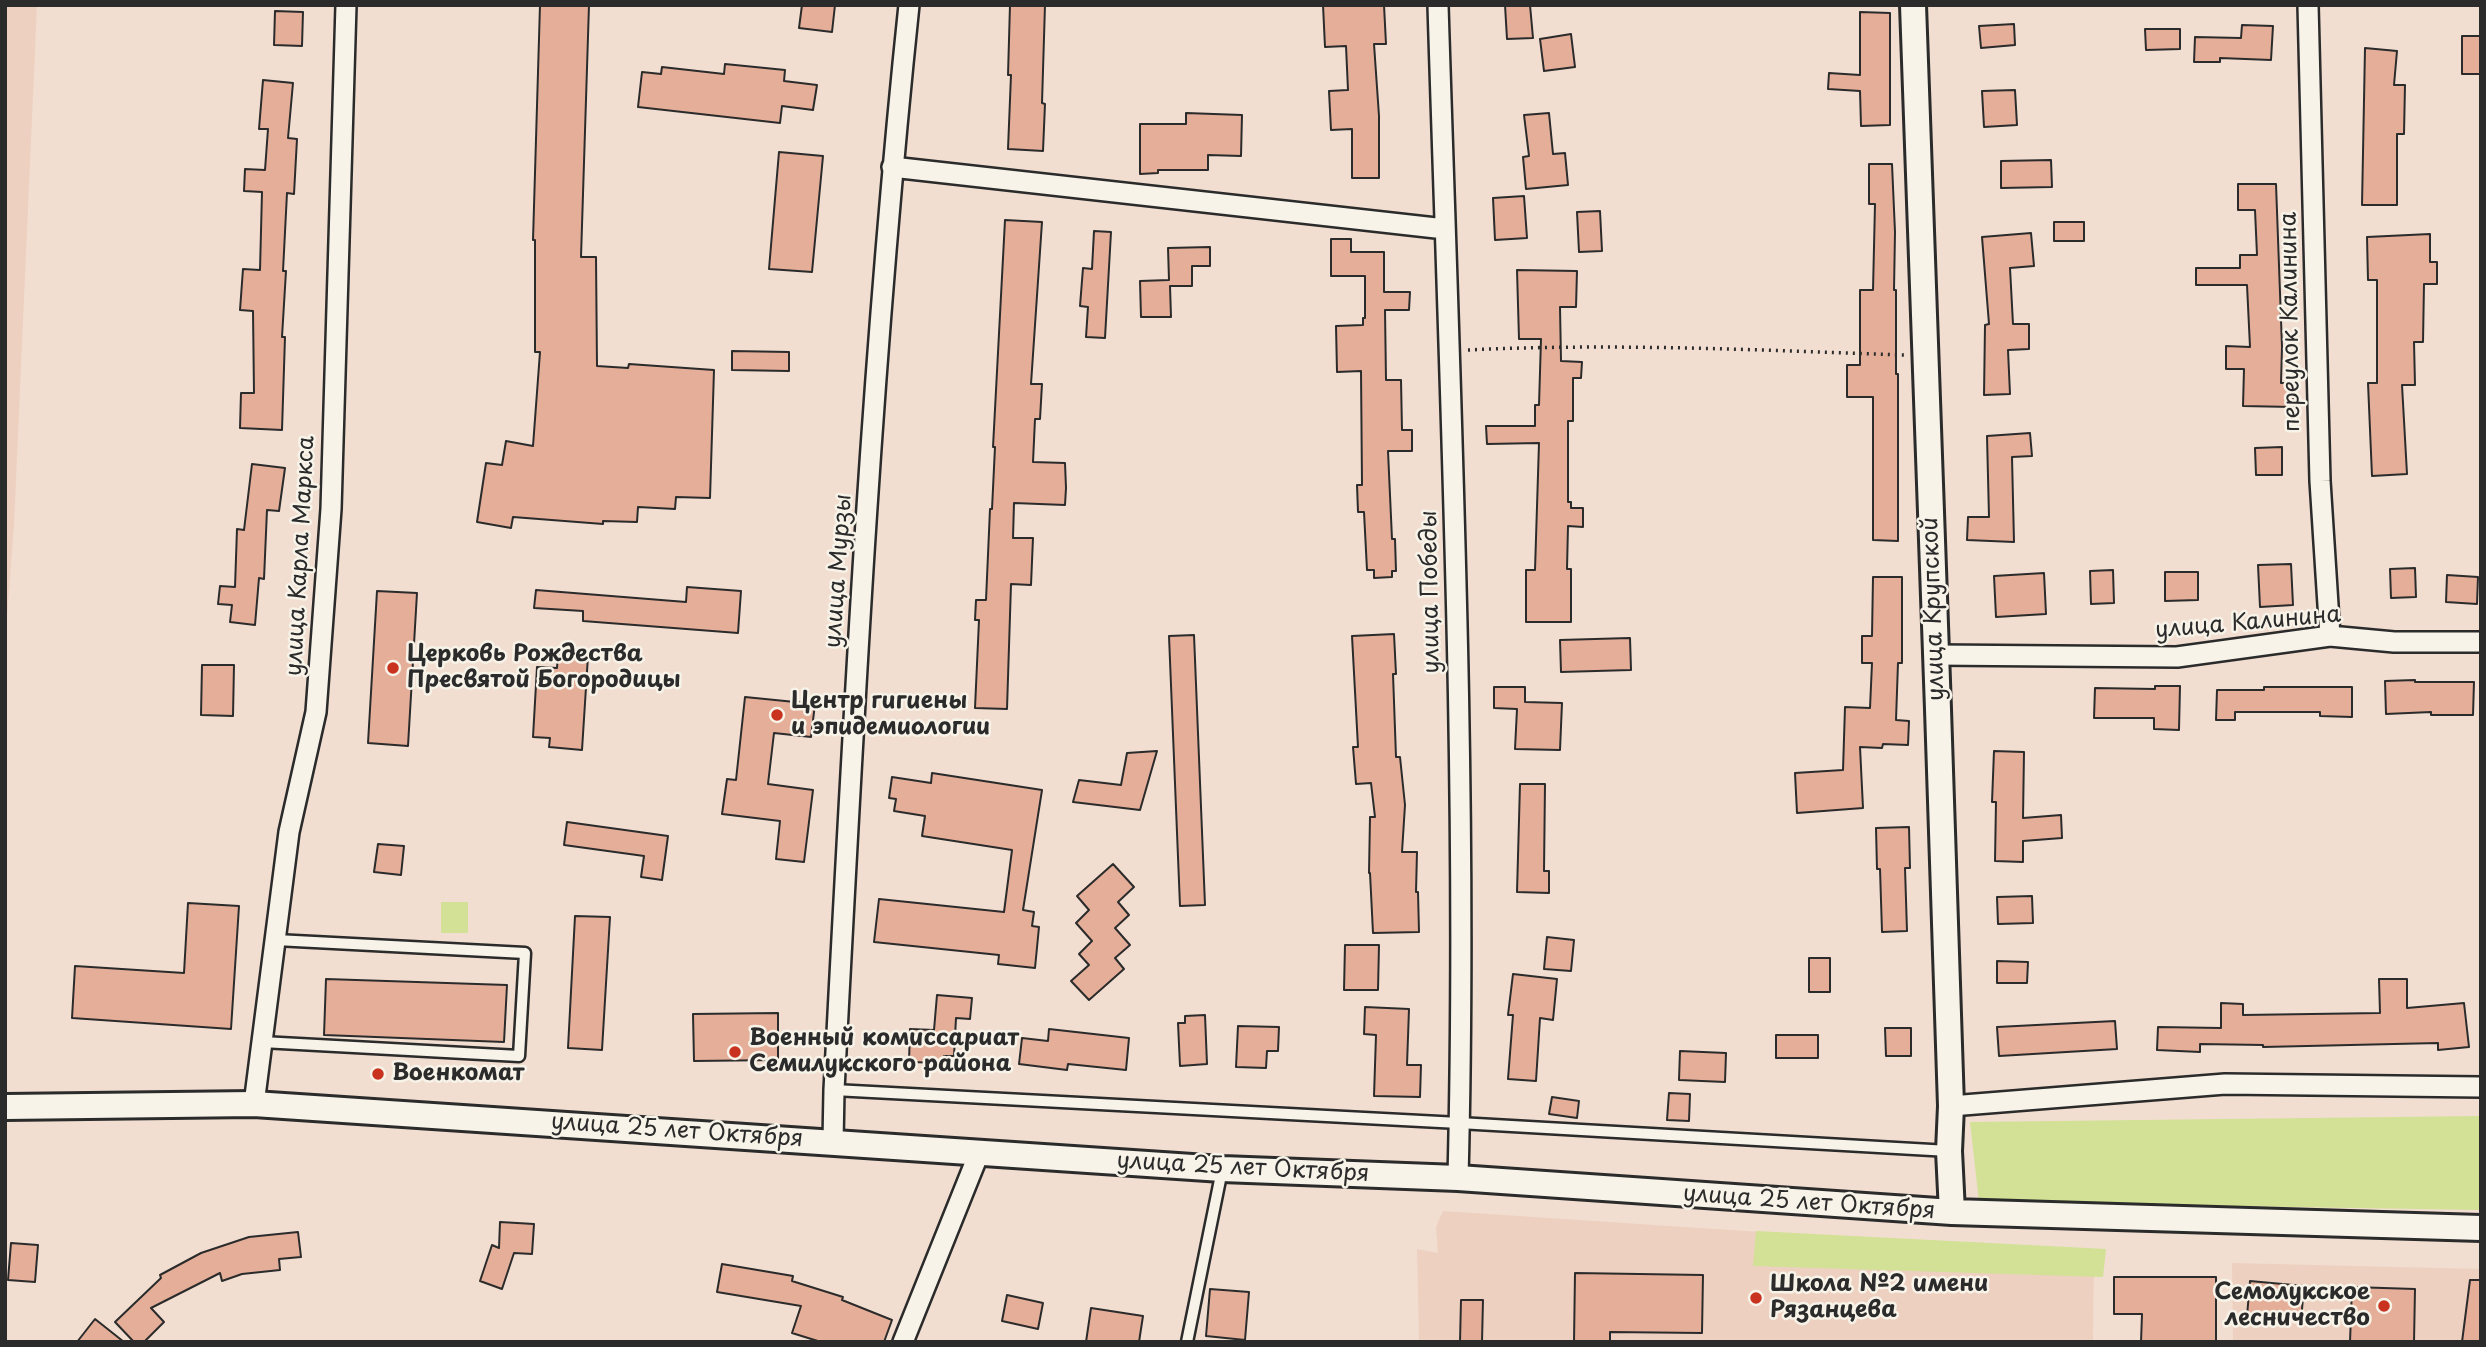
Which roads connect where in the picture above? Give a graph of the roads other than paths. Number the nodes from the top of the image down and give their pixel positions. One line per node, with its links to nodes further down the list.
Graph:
1 (346, 5): 11 (street, улица Карла Маркса)
2 (909, 5): 6 (street, улица Мурзы)
3 (1438, 5): 7 (street, улица Победы)
4 (1913, 5): 10 (street, улица Крупской)
5 (2308, 5): 8 (street, переулок Калинина)
6 (892, 167): 7 (street); 14 (street, улица Мурзы)
7 (1445, 229): 18 (street, улица Победы)
8 (2330, 636): 9 (street, улица Калинина); 10 (street, улица Калинина)
9 (2481, 642)
10 (1935, 655): 16 (street, улица Крупской)
11 (276, 940): 12 (street, улица Карла Маркса); 12 (lane)
12 (262, 1042): 15 (street, улица Карла Маркса)
13 (2481, 1087): 16 (street)
14 (834, 1090): 18 (lane); 19 (street, улица Мурзы)
15 (254, 1104): 17 (street, улица 25 лет Октября); 19 (street, улица 25 лет Октября)
16 (1951, 1106): 20 (street, улица Крупской)
17 (5, 1107)
18 (1459, 1122): 20 (lane); 23 (street, улица Победы)
19 (833, 1142): 21 (street, улица 25 лет Октября)
20 (1949, 1151): 24 (street, улица Крупской)
21 (979, 1153): 22 (street, улица 25 лет Октября); 26 (street)
22 (1222, 1169): 23 (street, улица 25 лет Октября); 27 (lane)
23 (1458, 1178): 24 (street, улица 25 лет Октября)
24 (1952, 1212): 25 (street, улица 25 лет Октября)
25 (2481, 1228)
26 (903, 1342)
27 (1187, 1342)

